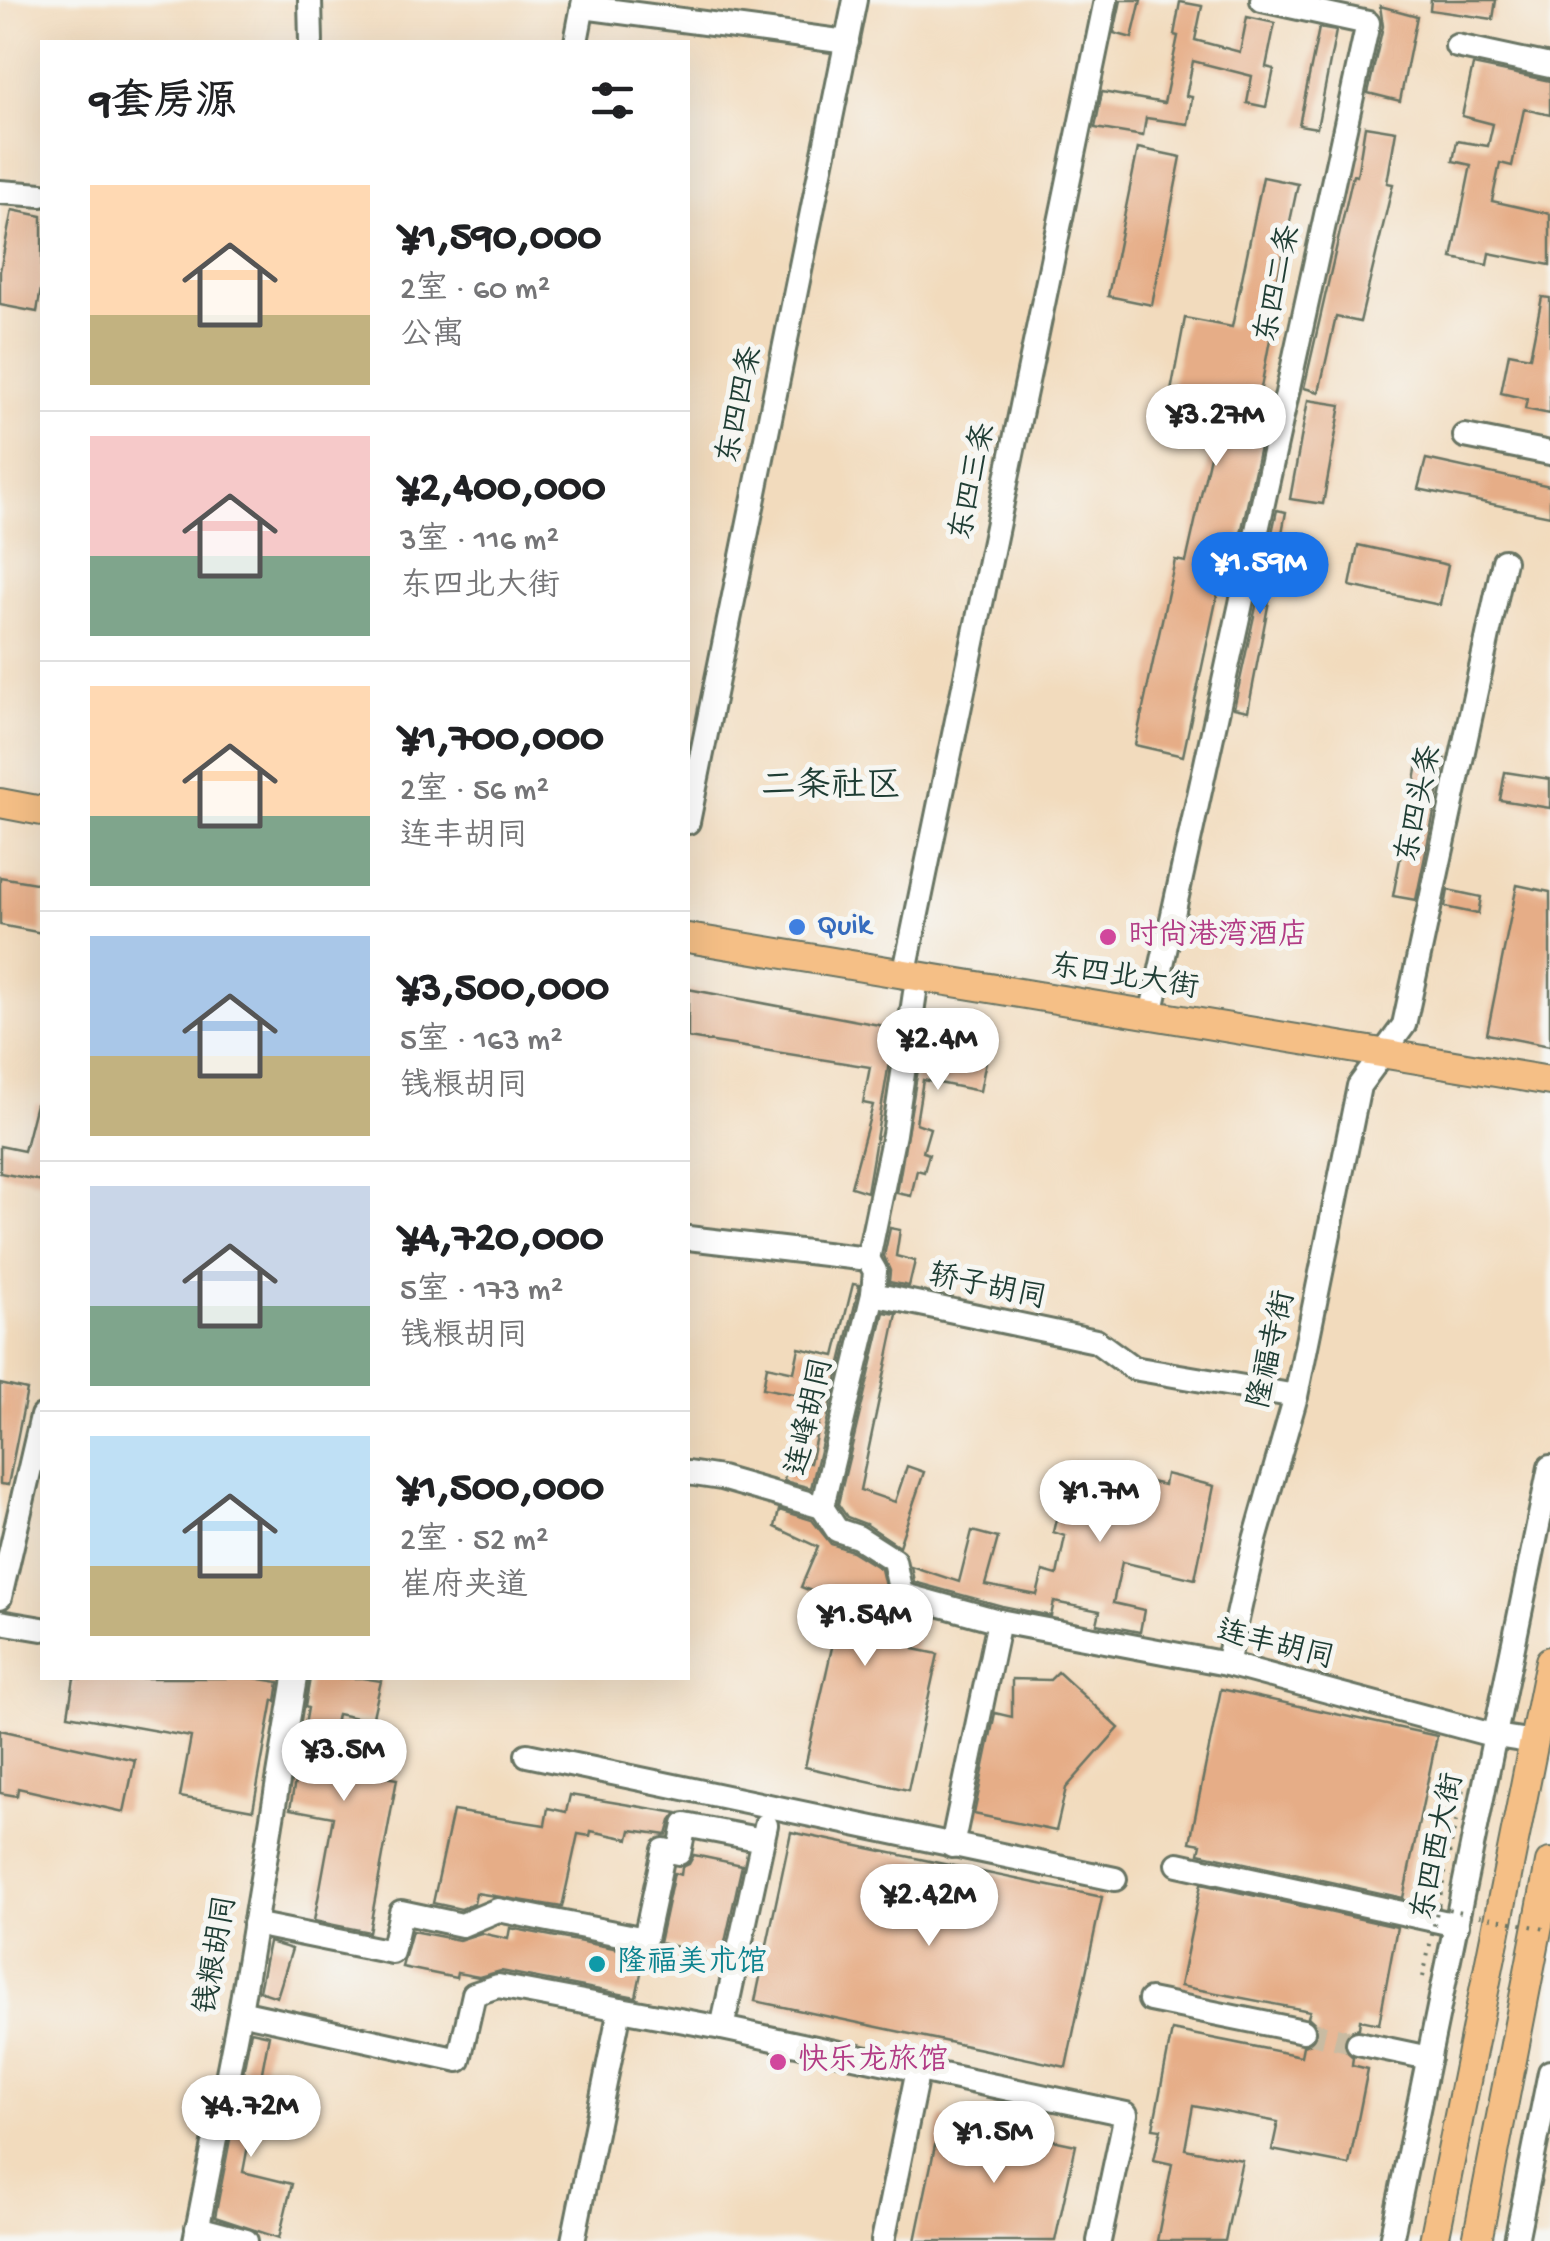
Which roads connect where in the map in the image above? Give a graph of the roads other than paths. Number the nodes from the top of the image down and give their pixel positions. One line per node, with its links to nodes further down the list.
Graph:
1 (310, 0): 6 (street)
2 (855, 0): 8 (street, 东四四条)
3 (1106, 0): 20 (street, 东四三条)
4 (1262, 0): 21 (street, 东四二条)
5 (584, 4): 7 (street); 8 (street)
6 (311, 40)
7 (576, 40)
8 (847, 42): 18 (street, 东四四条)
9 (1457, 46): 10 (street)
10 (1550, 66)
11 (0, 192): 12 (street)
12 (40, 195)
13 (1465, 436): 14 (street)
14 (1550, 453)
15 (1504, 561): 22 (street, 东四头条)
16 (0, 803): 17 (main road)
17 (40, 811)
18 (690, 812)
19 (690, 938): 20 (main road, 东四北大街)
20 (910, 977): 21 (main road, 东四北大街); 25 (street, 东四三条)
21 (1151, 1016): 22 (main road, 东四北大街)
22 (1382, 1052): 23 (main road, 东四北大街); 27 (street, 隆福寺街)
23 (1550, 1081)
24 (690, 1238): 25 (street)
25 (868, 1259): 26 (street)
26 (873, 1294): 27 (street, 轿子胡同); 31 (street, 连峰胡同)
27 (1296, 1396): 37 (street, 隆福寺街)
28 (40, 1425): 32 (street)
29 (1550, 1466): 39 (street, 东四西大街)
30 (690, 1472): 31 (street)
31 (822, 1507): 34 (street, 连峰胡同)
32 (0, 1597)
33 (0, 1622): 35 (street)
34 (999, 1622): 37 (street, 连丰胡同); 44 (street)
35 (40, 1629)
36 (1550, 1661): 40 (main road)
37 (1226, 1664): 39 (street, 连丰胡同)
38 (295, 1680): 48 (street, 钱粮胡同)
39 (1496, 1736): 40 (street, 连丰胡同); 49 (street, 东四西大街)
40 (1534, 1742): 65 (main road)
41 (527, 1755): 42 (street)
42 (770, 1807): 43 (street); 44 (street)
43 (763, 1840): 48 (street); 53 (street)
44 (952, 1846): 47 (street)
45 (1550, 1863): 66 (main road)
46 (1178, 1864): 49 (street)
47 (1114, 1879)
48 (254, 1924): 52 (street, 钱粮胡同)
49 (1458, 1925): 56 (street, 东四西大街)
50 (1150, 2000): 54 (street)
51 (620, 2009): 52 (street); 53 (street); 61 (street)
52 (240, 2012): 59 (street, 钱粮胡同)
53 (722, 2028): 57 (street)
54 (1303, 2031)
55 (1358, 2043): 56 (street)
56 (1429, 2058): 64 (street, 东四西大街)
57 (918, 2070): 62 (street); 63 (street)
58 (1550, 2072): 67 (street)
59 (196, 2235): 60 (street)
60 (246, 2241)
61 (573, 2241)
62 (884, 2241)
63 (1099, 2241)
64 (1391, 2241)
65 (1434, 2241)
66 (1477, 2241)
67 (1516, 2241)

